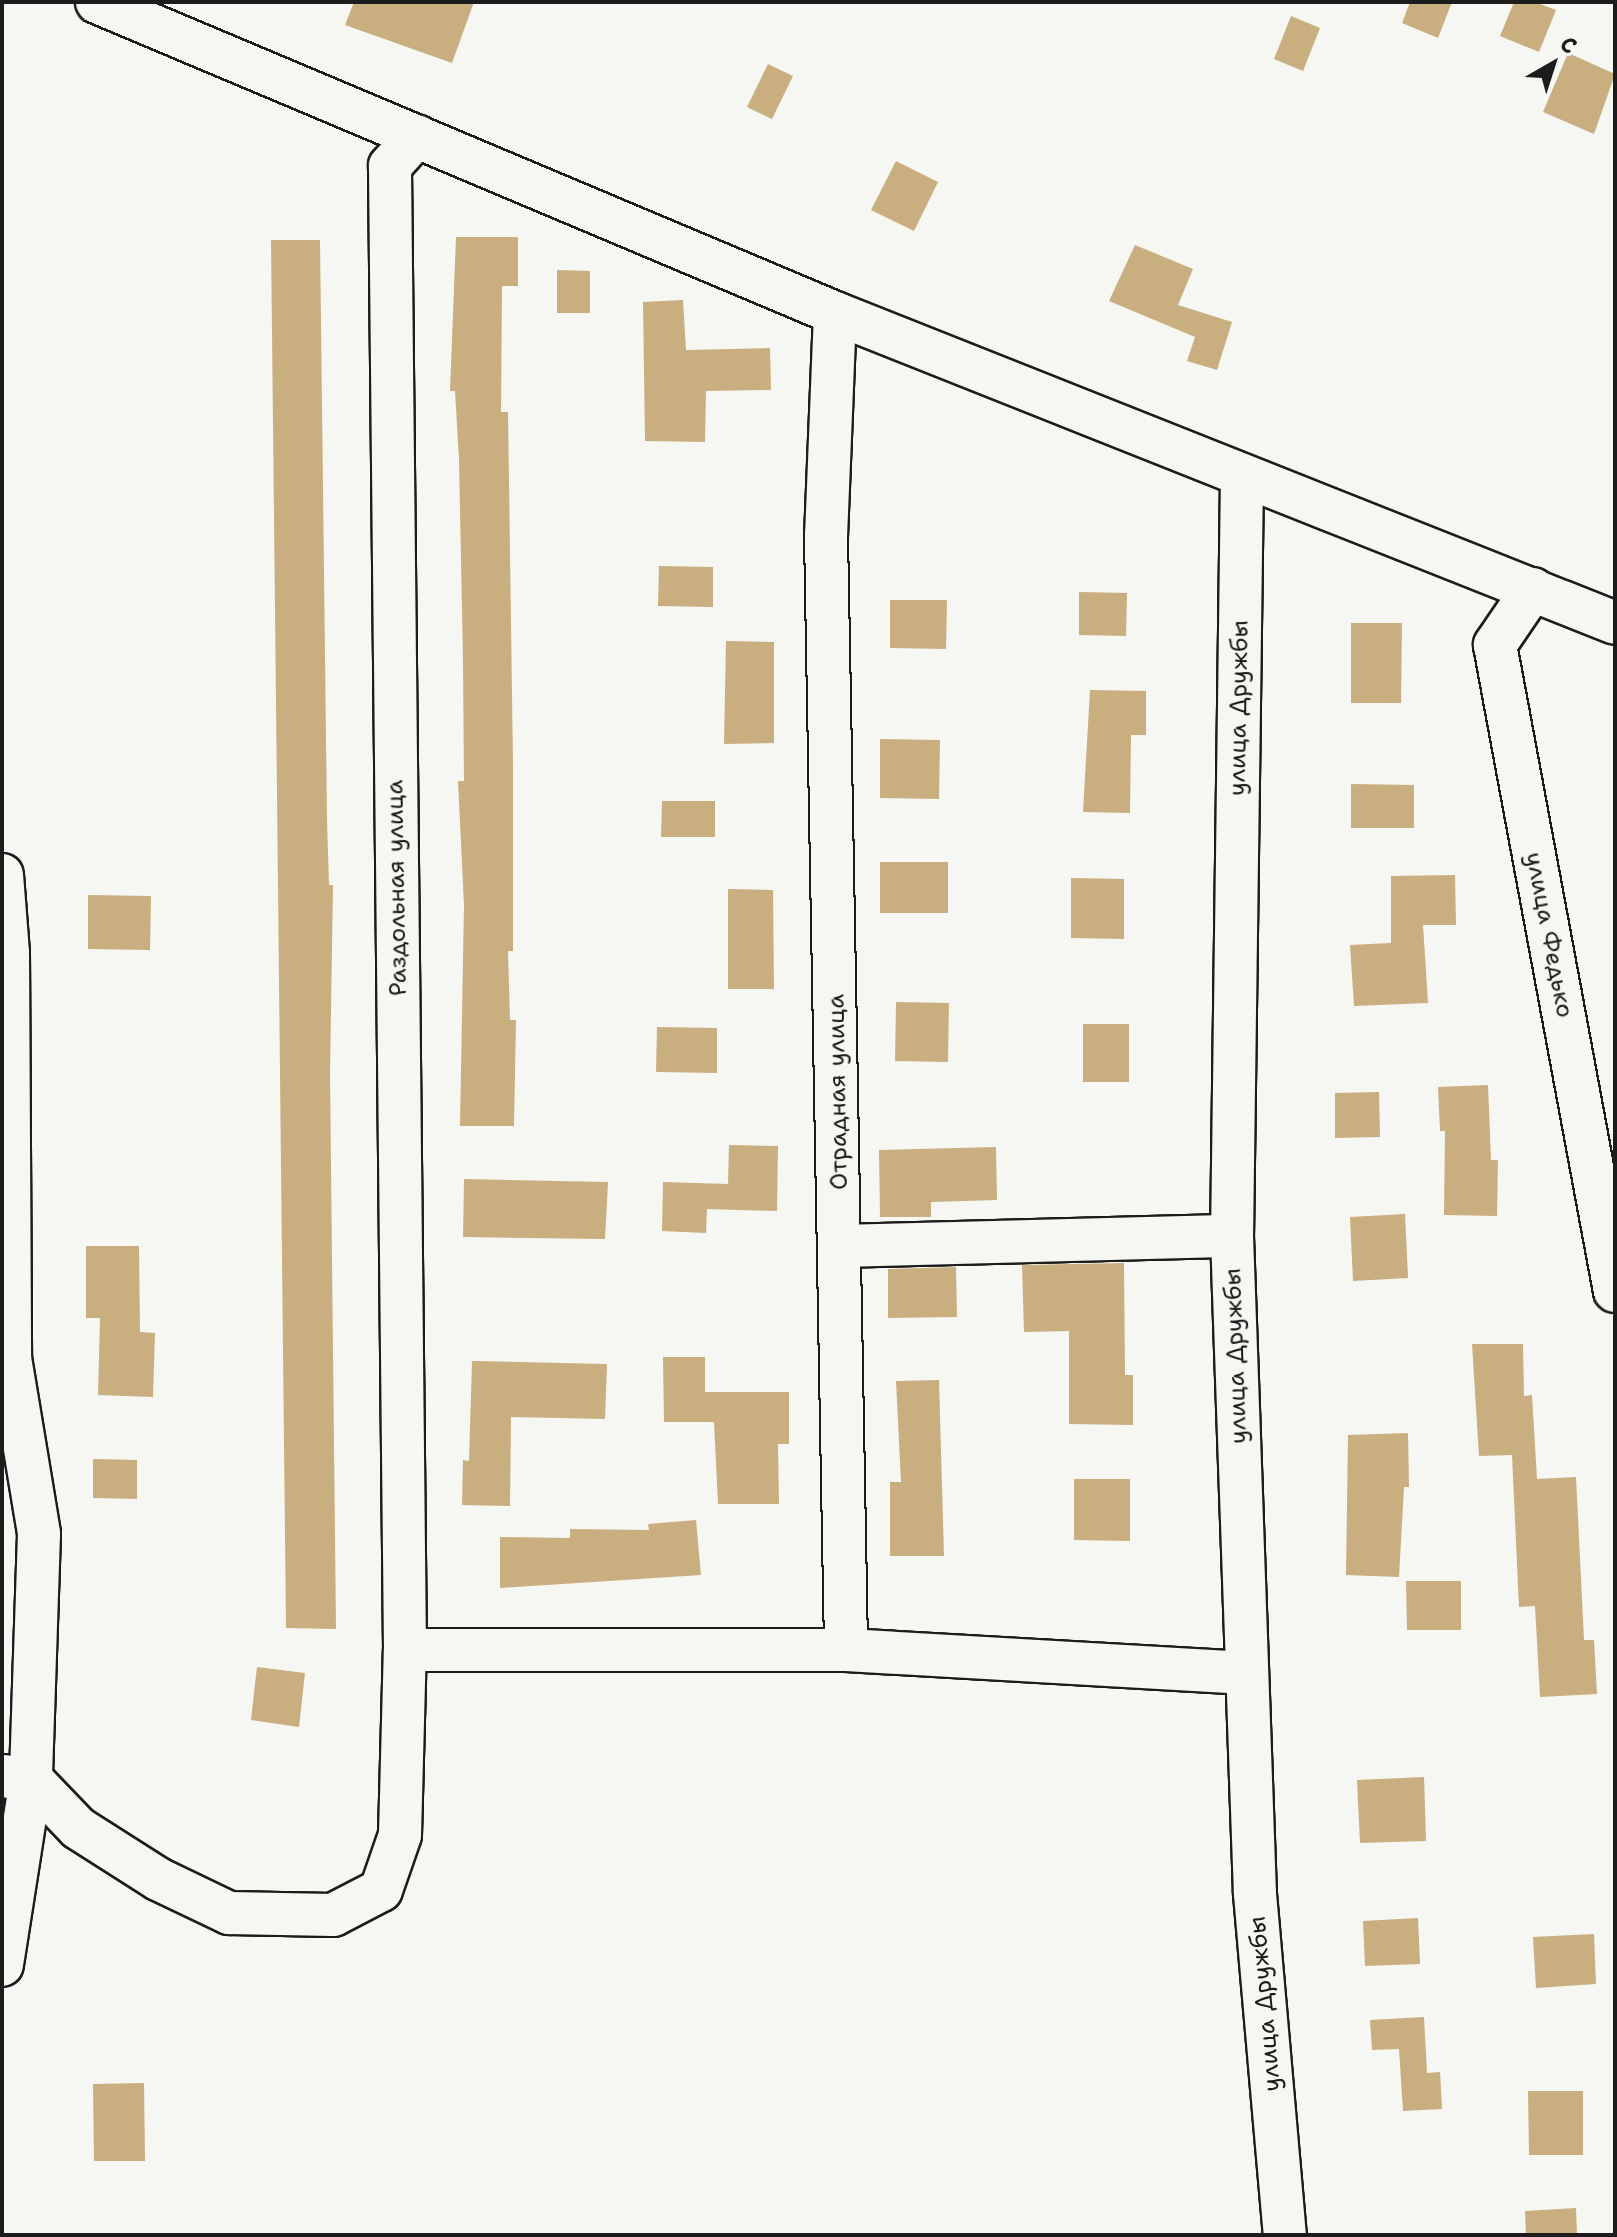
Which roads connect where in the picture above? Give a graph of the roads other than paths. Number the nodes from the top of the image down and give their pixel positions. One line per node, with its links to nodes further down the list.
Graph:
1 (97, 2): 2 (street)
2 (417, 136): 3 (street); 11 (street, Раздольная улица)
3 (835, 313): 4 (street); 9 (street, Отрадная улица)
4 (1242, 476): 5 (street); 8 (street, улица Дружбы)
5 (1533, 589): 6 (street); 10 (street, улица Федько)
6 (1615, 623)
7 (2, 875): 14 (street)
8 (1232, 1236): 9 (street); 13 (street, улица Дружбы)
9 (842, 1246): 12 (street, Отрадная улица)
10 (1615, 1291)
11 (405, 1650): 12 (street); 14 (street, Раздольная улица)
12 (846, 1650): 13 (street)
13 (1246, 1673): 16 (street, улица Дружбы)
14 (17, 1778): 15 (street)
15 (2, 1965)
16 (1285, 2235)

